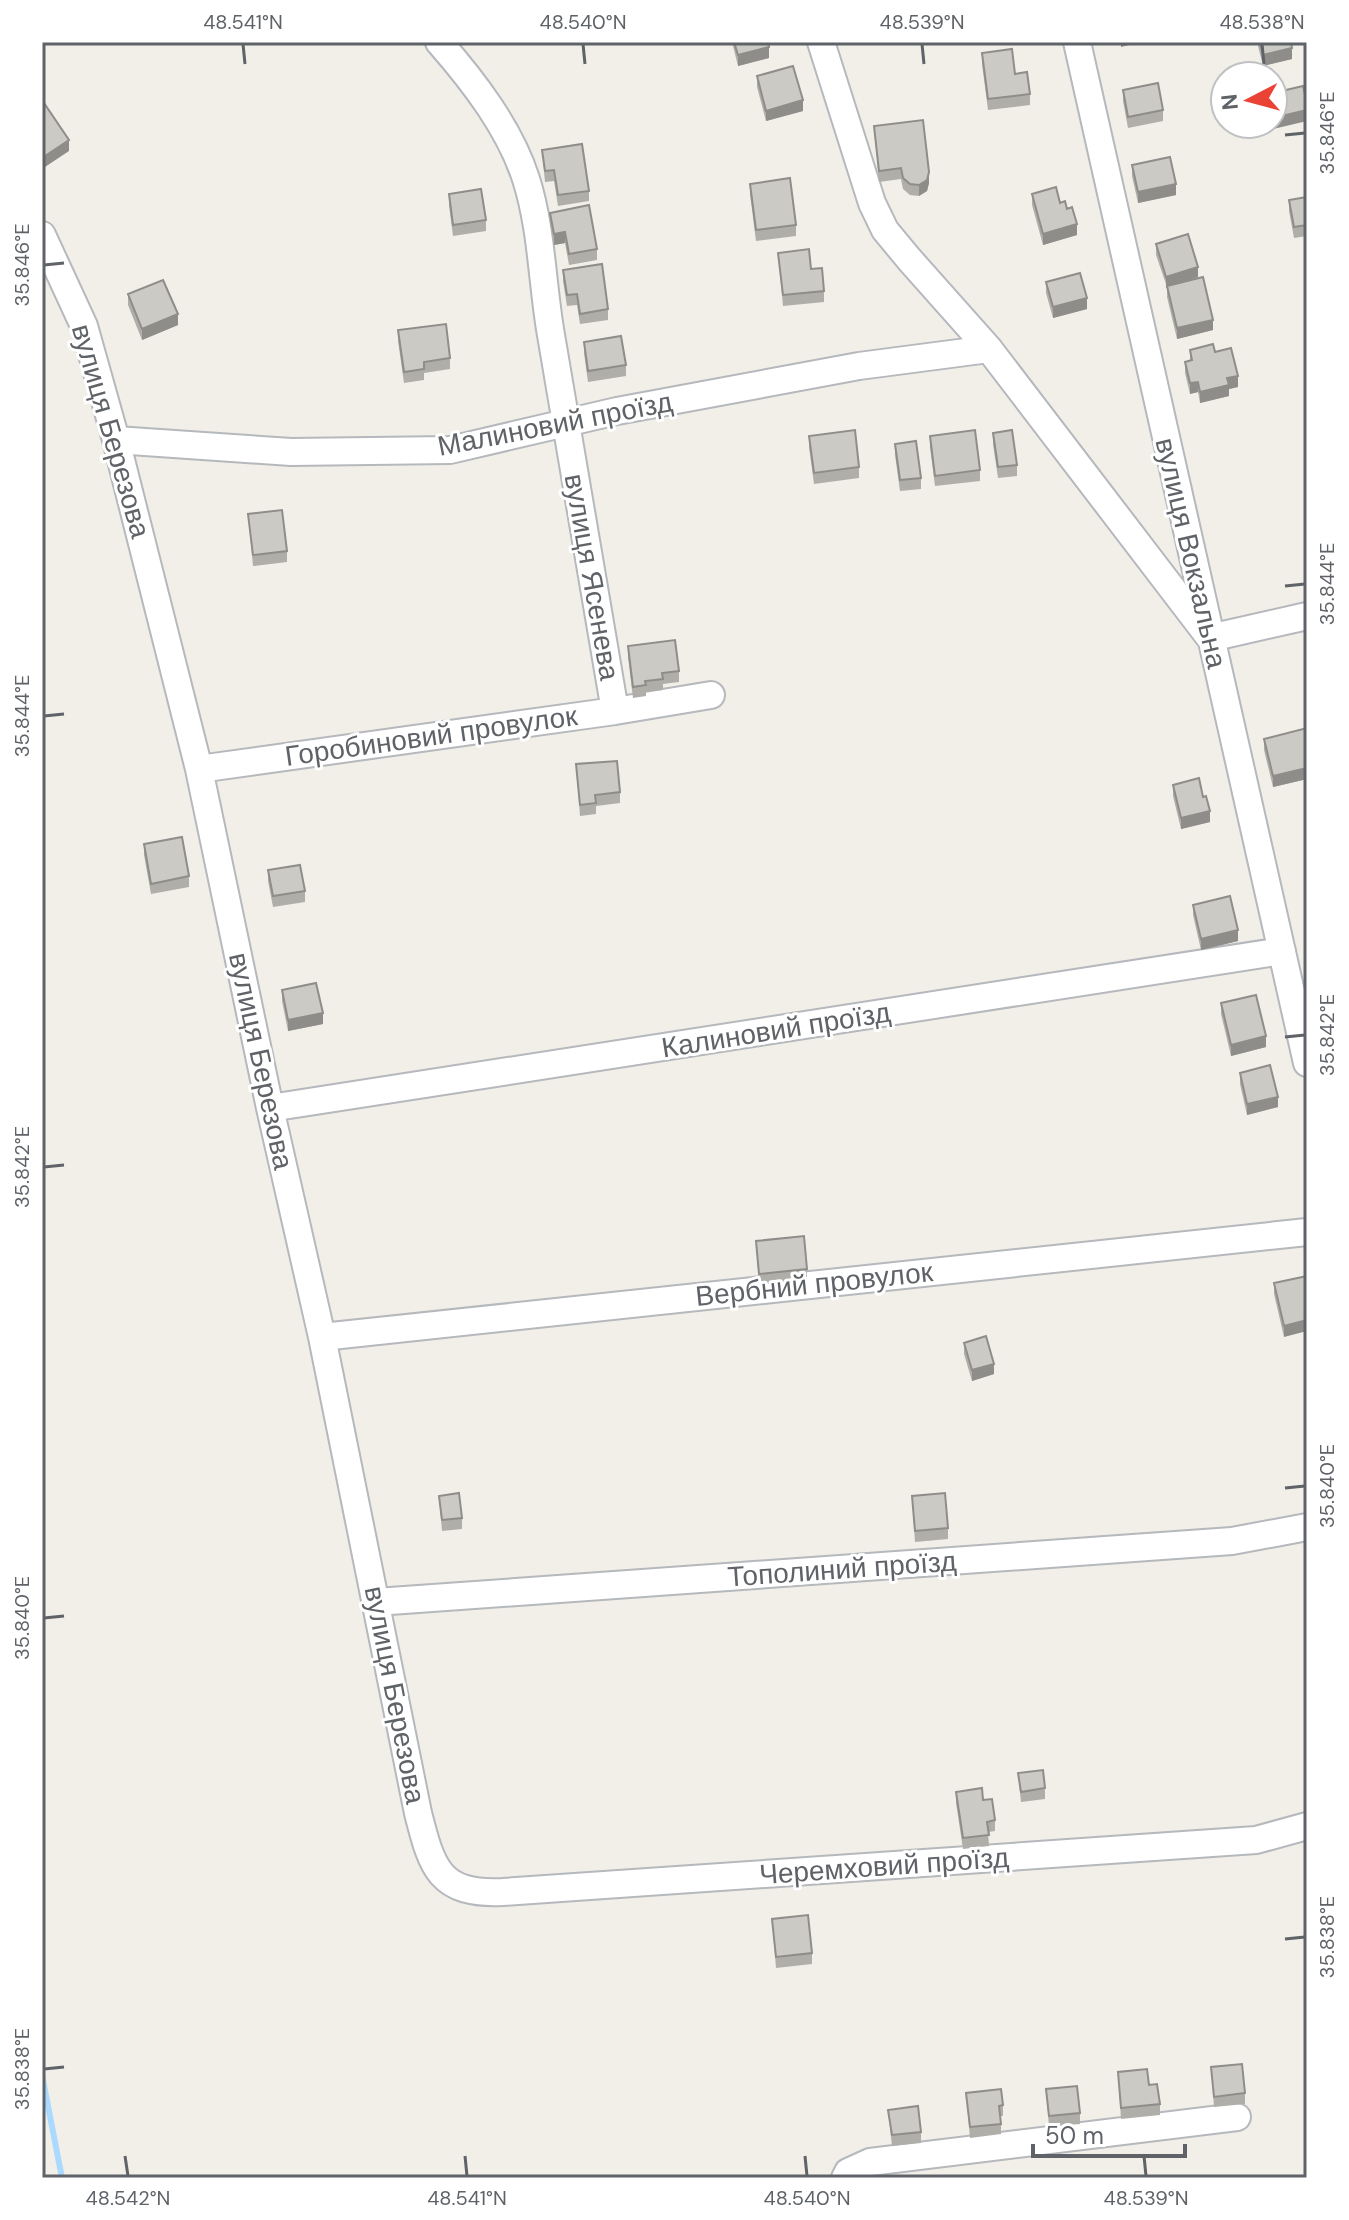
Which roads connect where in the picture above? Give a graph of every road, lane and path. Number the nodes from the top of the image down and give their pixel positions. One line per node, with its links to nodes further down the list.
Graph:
1 (439, 42): 6 (street, вулиця Ясенева)
2 (821, 42): 5 (street)
3 (1077, 42): 9 (street, вулиця Вокзальна)
4 (42, 235): 7 (street, вулиця Березова)
5 (989, 349): 6 (street, Малиновий проїзд); 9 (street)
6 (566, 422): 7 (street, Малиновий проїзд); 11 (street, вулиця Ясенева)
7 (116, 440): 12 (street, вулиця Березова)
8 (1307, 616): 9 (street)
9 (1210, 638): 13 (street, вулиця Вокзальна)
10 (711, 695): 11 (street, Горобиновий провулок)
11 (615, 711): 12 (street, Горобиновий провулок)
12 (199, 769): 15 (street, вулиця Березова)
13 (1282, 951): 14 (street, вулиця Вокзальна); 15 (street, Калиновий проїзд)
14 (1307, 1063)
15 (270, 1108): 17 (street, вулиця Березова)
16 (1307, 1232): 17 (street, Вербний провулок)
17 (322, 1337): 19 (street, вулиця Березова)
18 (1307, 1527): 19 (street, Тополиний проїзд)
19 (376, 1602): 21 (street, вулиця Березова)
20 (1307, 1826): 21 (street, Черемховий проїзд)
21 (460, 1888)
22 (1237, 2117): 23 (street)
23 (845, 2178)

